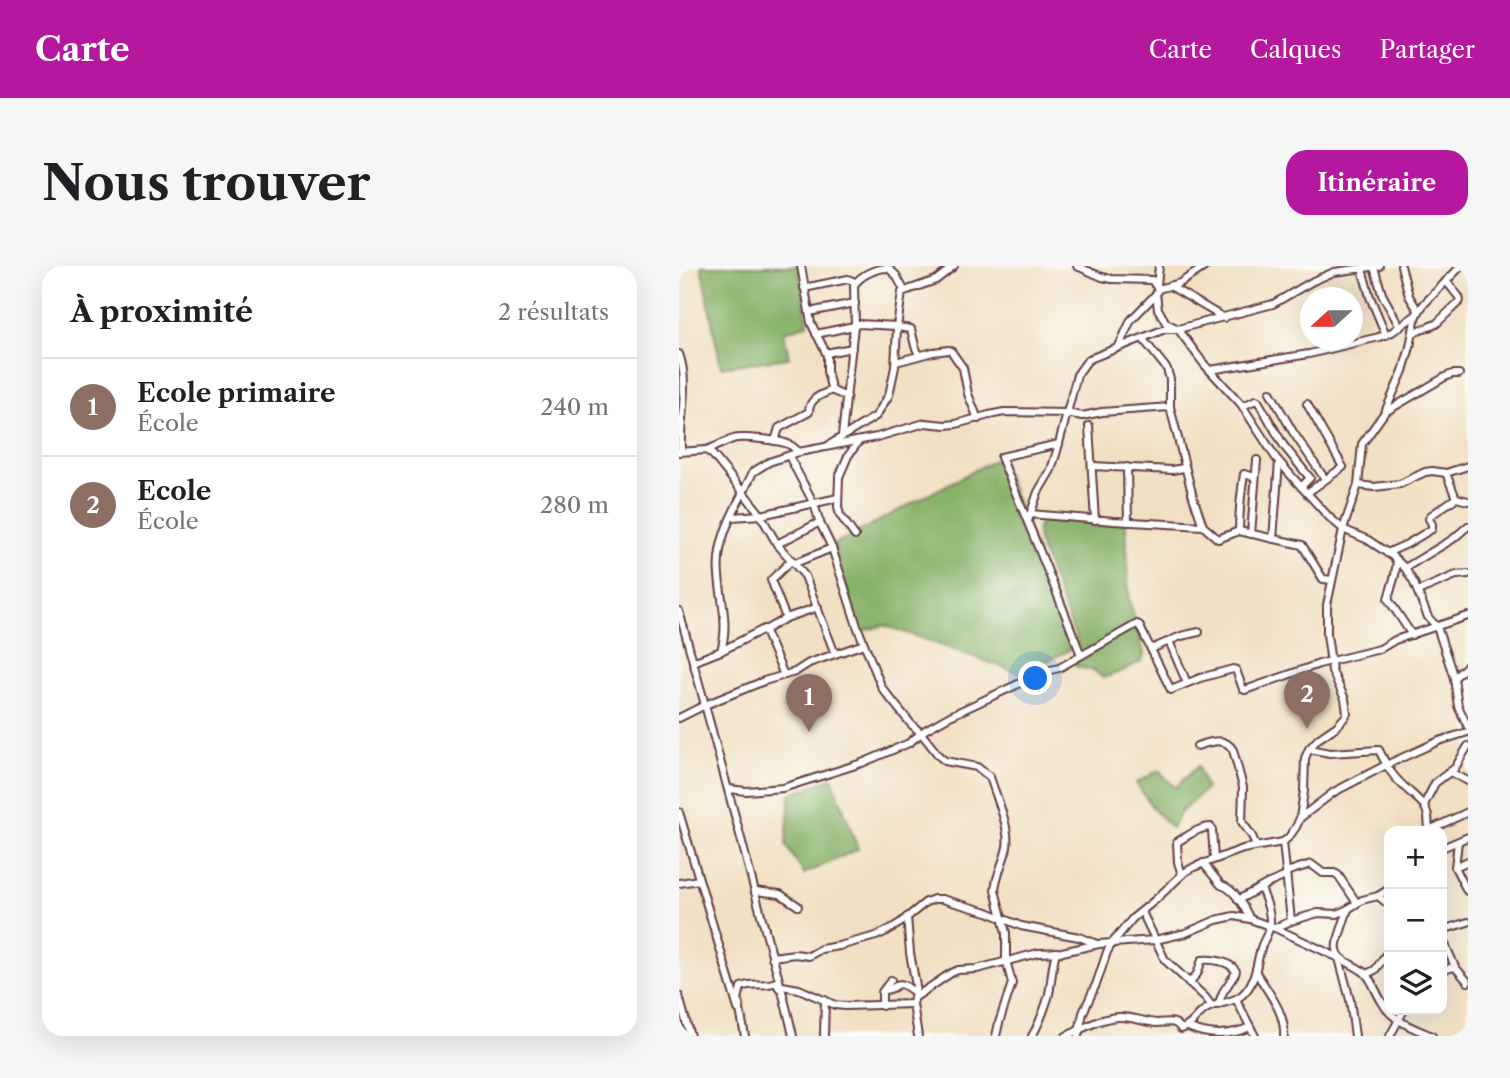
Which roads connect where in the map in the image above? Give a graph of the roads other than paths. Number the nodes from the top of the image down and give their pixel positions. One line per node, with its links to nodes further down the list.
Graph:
1 (801, 266): 13 (street)
2 (954, 266): 15 (street)
3 (1077, 266): 14 (street)
4 (1159, 266): 14 (street)
5 (1206, 266): 12 (street)
6 (1401, 266): 18 (street)
7 (1461, 266): 10 (street)
8 (1376, 267): 9 (street); 22 (street)
9 (1362, 268): 19 (street); 26 (street)
10 (1446, 281): 18 (street); 24 (street)
11 (855, 282): 13 (street); 15 (street); 16 (street)
12 (1170, 286): 14 (street); 19 (street)
13 (804, 288): 17 (street)
14 (1157, 289): 23 (street); 28 (street)
15 (904, 290): 21 (street)
16 (855, 303): 17 (street); 20 (street)
17 (809, 312): 25 (street)
18 (1417, 314): 22 (street); 24 (street)
19 (1224, 318): 23 (street)
20 (855, 325): 21 (street); 25 (street); 29 (street)
21 (897, 326): 32 (street); 33 (street)
22 (1400, 327): 26 (street)
23 (1178, 329): 27 (street); 34 (street)
24 (1413, 333): 43 (street)
25 (816, 334): 30 (street)
26 (1386, 335): 34 (street)
27 (1143, 339): 28 (street); 41 (street)
28 (1119, 347): 42 (street)
29 (852, 348): 30 (street); 38 (street)
30 (826, 353): 36 (street)
31 (679, 354): 52 (street)
32 (919, 355): 33 (street); 44 (street)
33 (896, 362): 46 (street)
34 (1210, 370): 40 (street)
35 (1459, 374): 43 (street)
36 (832, 390): 38 (street); 47 (street)
37 (1270, 392): 63 (street)
38 (847, 397): 46 (street)
39 (1307, 404): 63 (street)
40 (1243, 406): 56 (street); 65 (street)
41 (1170, 407): 42 (street); 60 (street)
42 (1067, 412): 44 (street); 49 (street)
43 (1385, 412): 64 (street)
44 (978, 419): 48 (street)
45 (1089, 426): 57 (street)
46 (842, 436): 50 (street)
47 (775, 441): 51 (street); 53 (street)
48 (859, 441): 50 (street); 68 (street)
49 (1059, 443): 74 (street); 74 (street)
50 (826, 447): 53 (street)
51 (706, 450): 52 (street); 66 (street)
52 (680, 451)
53 (799, 452): 54 (street)
54 (789, 456): 66 (street); 71 (street)
55 (1257, 460): 62 (street)
56 (1279, 462): 65 (street); 84 (street)
57 (1092, 466): 58 (street); 75 (street)
58 (1127, 467): 60 (street); 77 (street)
59 (1468, 467): 61 (street)
60 (1184, 468): 78 (street)
61 (1446, 473): 64 (street); 69 (street)
62 (1255, 477): 81 (street); 82 (street)
63 (1325, 480): 67 (street)
64 (1358, 485): 80 (street)
65 (1301, 487): 67 (street)
66 (743, 493): 72 (street); 73 (street)
67 (1307, 493): 80 (street)
68 (838, 498): 71 (street); 83 (street)
69 (1455, 498): 70 (street); 87 (street)
70 (1468, 501)
71 (814, 504): 72 (street); 76 (street)
72 (761, 515): 73 (street); 85 (street)
73 (733, 517): 105 (street)
74 (1029, 517): 75 (street); 107 (street)
75 (1095, 520): 77 (street)
76 (820, 522): 85 (street); 86 (street)
77 (1128, 522): 78 (street)
78 (1203, 526): 81 (street)
79 (1468, 526): 90 (street)
80 (1343, 529): 87 (street); 92 (street)
81 (1239, 531): 82 (street)
82 (1251, 534): 84 (street)
83 (855, 536)
84 (1273, 539): 92 (street)
85 (778, 544): 89 (street)
86 (832, 548): 89 (street); 103 (street)
87 (1387, 553): 88 (street)
88 (1397, 560): 90 (street); 101 (street)
89 (793, 562): 94 (street); 97 (street)
90 (1405, 568): 93 (street)
91 (1468, 574): 93 (street)
92 (1332, 580): 108 (street)
93 (1418, 592): 98 (street)
94 (818, 607): 97 (street); 106 (street)
95 (679, 611): 109 (street)
96 (1468, 616): 98 (street)
97 (786, 618): 99 (street)
98 (1437, 627): 101 (street); 112 (street)
99 (765, 629): 105 (street); 111 (street)
100 (1199, 632): 102 (street)
101 (1412, 635): 108 (street)
102 (1169, 641): 104 (street); 113 (street)
103 (863, 644): 106 (street); 117 (street)
104 (1151, 649): 107 (street); 113 (street)
105 (721, 650): 109 (street)
106 (835, 654): 111 (street)
107 (1081, 655): 117 (street)
108 (1331, 661): 113 (street); 121 (street)
109 (693, 662): 114 (street)
110 (1468, 665): 112 (street)
111 (784, 676): 114 (street)
112 (1454, 678): 116 (street)
113 (1187, 683)
114 (705, 705): 115 (street); 125 (street)
115 (679, 718)
116 (1468, 727)
117 (921, 733): 125 (street); 158 (street)
118 (1468, 733): 122 (street)
119 (1197, 746): 136 (street)
120 (1468, 746): 123 (street)
121 (1309, 749): 122 (street); 129 (street)
122 (1386, 765): 126 (street); 129 (street)
123 (1450, 772): 124 (street); 126 (street)
124 (1468, 781)
125 (729, 789): 147 (street)
126 (1424, 805): 130 (street)
127 (1468, 811): 131 (street)
128 (679, 812): 132 (street)
129 (1300, 818): 134 (street)
130 (1429, 826)
131 (1437, 826)
132 (681, 831): 144 (street)
133 (1468, 837): 135 (street)
134 (1283, 842): 136 (street); 143 (street)
135 (1458, 842): 137 (street); 141 (street)
136 (1256, 846): 138 (street)
137 (1447, 846)
138 (1214, 859): 140 (street); 142 (street)
139 (1468, 862): 141 (street)
140 (1203, 863): 142 (street); 151 (street)
141 (1455, 867): 148 (street)
142 (1182, 874): 156 (street)
143 (1286, 874): 146 (street); 153 (street); 160 (street)
144 (699, 880): 145 (street); 189 (street)
145 (679, 883)
146 (1261, 888): 151 (street); 162 (street)
147 (755, 891): 154 (street); 170 (street)
148 (1468, 891)
149 (1384, 892): 150 (street)
150 (1378, 896): 152 (street); 153 (street)
151 (1238, 900): 159 (street)
152 (1384, 901)
153 (1357, 903): 155 (street)
154 (798, 906)
155 (1348, 909): 160 (street); 171 (street)
156 (1142, 912): 164 (street); 165 (street)
157 (907, 917): 158 (street); 170 (street); 183 (street)
158 (1003, 919): 166 (street); 172 (street)
159 (1250, 919): 162 (street); 164 (street)
160 (1291, 920): 162 (street)
161 (1468, 922): 163 (street)
162 (1273, 927): 171 (street); 175 (street)
163 (1447, 928)
164 (1155, 940): 165 (street); 179 (street)
165 (1112, 943): 166 (street); 194 (street)
166 (1097, 944): 168 (street)
167 (1447, 949): 173 (street)
168 (1056, 952): 172 (street); 202 (street)
169 (1388, 952): 176 (street)
170 (772, 957): 180 (street)
171 (1339, 958): 176 (street); 195 (street)
172 (1006, 960): 183 (street); 201 (street)
173 (1455, 967): 174 (street); 178 (street)
174 (1447, 969)
175 (1256, 972): 185 (street); 205 (street)
176 (1366, 974): 191 (street)
177 (891, 980): 181 (street)
178 (1468, 982)
179 (1189, 983): 187 (street); 187 (street)
180 (782, 986): 184 (street); 186 (street)
181 (884, 990): 183 (street); 188 (street)
182 (679, 996): 196 (street)
183 (914, 998): 188 (street); 200 (street)
184 (784, 999): 189 (street); 198 (street)
185 (1236, 999): 187 (street); 192 (street)
186 (825, 1000): 188 (street); 199 (street)
187 (1215, 1005): 193 (street)
188 (882, 1006)
189 (739, 1009): 197 (street)
190 (1401, 1015): 191 (street)
191 (1398, 1021): 207 (street); 208 (street)
192 (1250, 1027): 193 (street); 204 (street)
193 (1184, 1031): 194 (street)
194 (1078, 1033): 203 (street)
195 (1355, 1033): 206 (street)
196 (690, 1036)
197 (745, 1036)
198 (793, 1036)
199 (824, 1036)
200 (918, 1036)
201 (996, 1036)
202 (1032, 1036)
203 (1066, 1036)
204 (1255, 1036)
205 (1284, 1036)
206 (1347, 1036)
207 (1390, 1036)
208 (1432, 1036)

